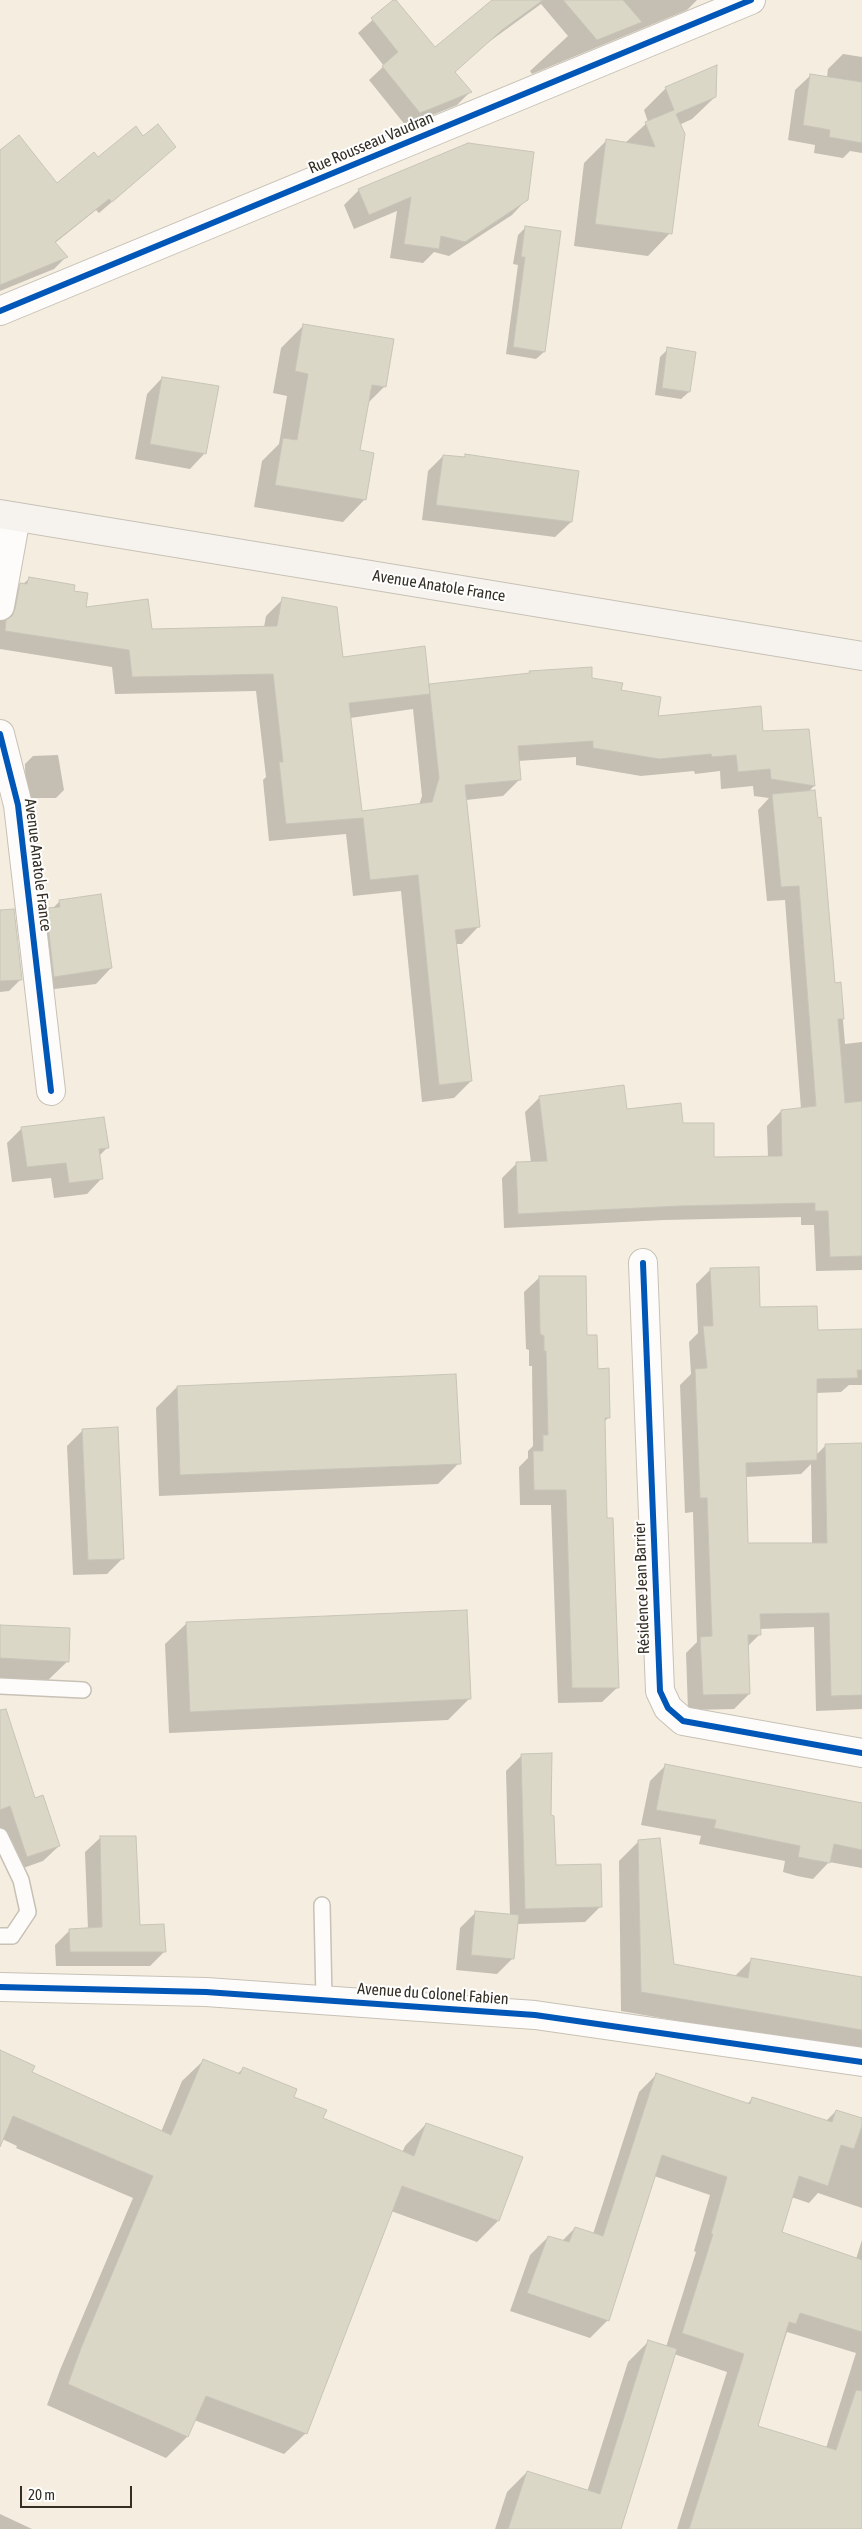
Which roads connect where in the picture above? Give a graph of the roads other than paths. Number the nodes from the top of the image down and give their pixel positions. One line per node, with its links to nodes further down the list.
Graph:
1 (751, 0): 2 (street, Rue Rousseau Vaudran)
2 (0, 312)
3 (8, 515): 4 (street, Avenue Anatole France); 5 (main road, Avenue Anatole France)
4 (0, 606)
5 (862, 656)
6 (0, 734): 7 (street, Avenue Anatole France)
7 (51, 1091)
8 (643, 1263): 11 (street, Résidence Jean Barrier)
9 (0, 1686): 10 (lane)
10 (83, 1690)
11 (862, 1753)
12 (0, 1836): 14 (lane)
13 (322, 1905): 16 (lane)
14 (0, 1936)
15 (0, 1988): 16 (street, Avenue du Colonel Fabien)
16 (324, 2000): 17 (street, Avenue du Colonel Fabien)
17 (862, 2062)

